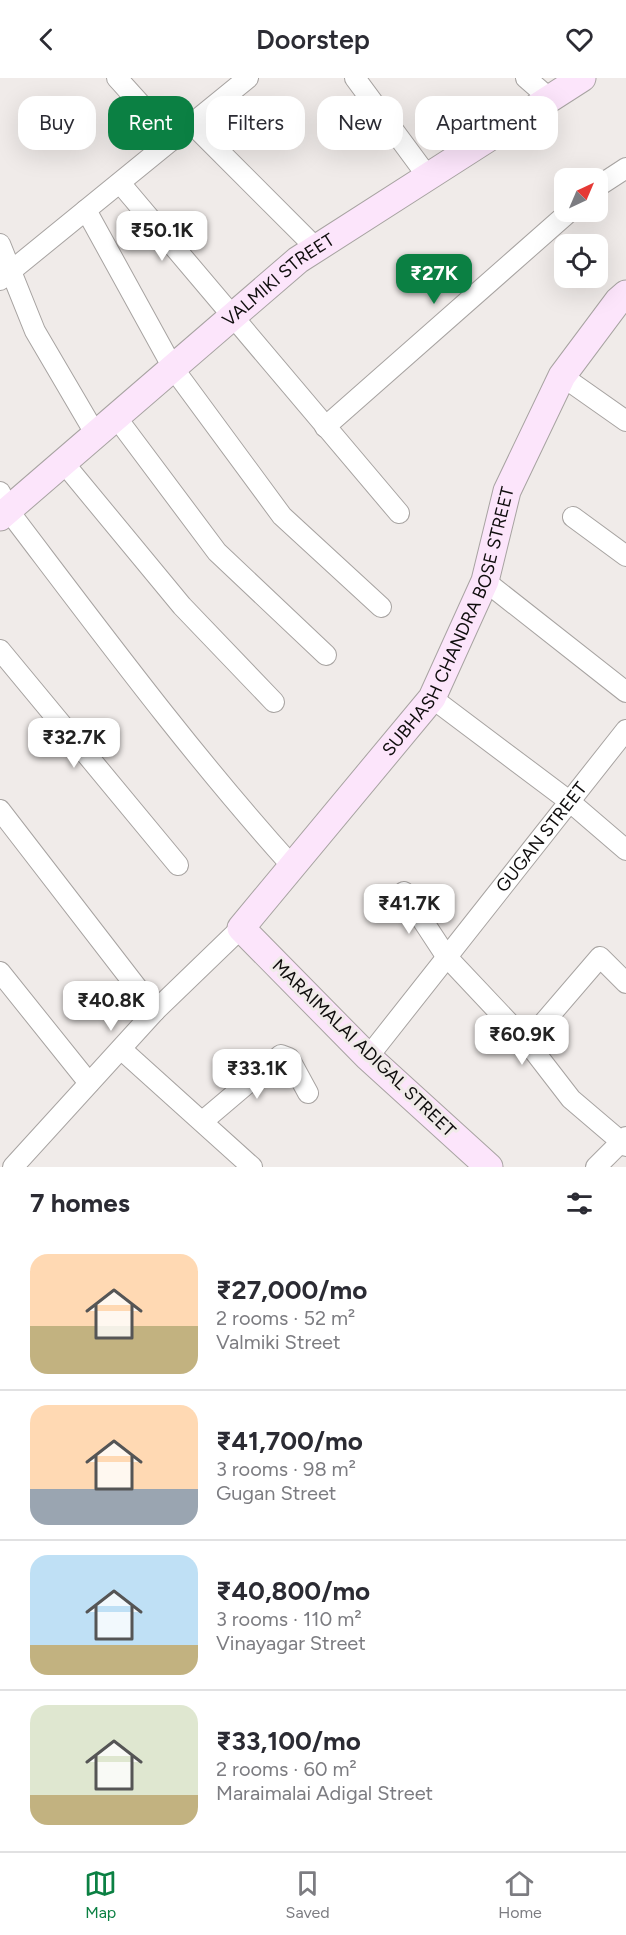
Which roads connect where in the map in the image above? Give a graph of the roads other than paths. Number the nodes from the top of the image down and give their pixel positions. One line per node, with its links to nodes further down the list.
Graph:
1 (117, 78): 6 (street)
2 (248, 78): 9 (street)
3 (355, 78): 14 (street)
4 (526, 78): 7 (street)
5 (582, 78): 8 (street, VALMIKI STREET)
6 (133, 96)
7 (547, 96)
8 (552, 96)
9 (194, 122)
10 (194, 126): 20 (street)
11 (161, 150): 16 (street)
12 (470, 150): 14 (street, VALMIKI STREET)
13 (626, 168): 15 (street)
14 (429, 177): 20 (street, VALMIKI STREET)
15 (608, 180)
16 (120, 183): 17 (street); 23 (street)
17 (86, 210): 21 (street); 24 (street)
18 (558, 222): 28 (street)
19 (0, 244): 21 (street)
20 (316, 248): 23 (street, VALMIKI STREET)
21 (6, 275): 27 (street)
22 (626, 294): 25 (street, SUBHASH CHANDRA BOSE STREET)
23 (233, 316): 24 (street, VALMIKI STREET); 28 (street)
24 (173, 368): 27 (street, VALMIKI STREET); 35 (street)
25 (562, 376): 26 (street); 34 (street, SUBHASH CHANDRA BOSE STREET)
26 (626, 421)
27 (106, 426): 29 (street, VALMIKI STREET); 37 (street)
28 (326, 427): 31 (street)
29 (63, 462): 30 (street, VALMIKI STREET); 40 (street)
30 (3, 506): 46 (street)
31 (399, 513)
32 (573, 517): 33 (street)
33 (626, 556)
34 (485, 581): 38 (street); 39 (street, SUBHASH CHANDRA BOSE STREET)
35 (381, 607)
36 (0, 650): 45 (street)
37 (326, 654)
38 (626, 692)
39 (432, 698): 42 (street); 46 (street, SUBHASH CHANDRA BOSE STREET)
40 (274, 702)
41 (626, 730): 42 (street, GUGAN STREET)
42 (569, 801): 44 (street); 49 (street, GUGAN STREET)
43 (0, 810): 52 (street)
44 (626, 850)
45 (177, 865)
46 (292, 866): 48 (street, SUBHASH CHANDRA BOSE STREET)
47 (404, 892): 49 (street)
48 (241, 928): 52 (street); 55 (street, MARAIMALAI ADIGAL STREET)
49 (446, 956): 53 (street); 55 (street, GUGAN STREET)
50 (0, 972): 56 (street)
51 (626, 983): 53 (street)
52 (155, 1011): 54 (street)
53 (527, 1042): 59 (street)
54 (121, 1049): 56 (street); 58 (street)
55 (368, 1057): 61 (street, MARAIMALAI ADIGAL STREET)
56 (89, 1083): 62 (street)
57 (308, 1093): 58 (street)
58 (203, 1121): 63 (street)
59 (624, 1141): 64 (street)
60 (0, 1156): 62 (street)
61 (482, 1165)
62 (12, 1167)
63 (252, 1167)
64 (596, 1167)

